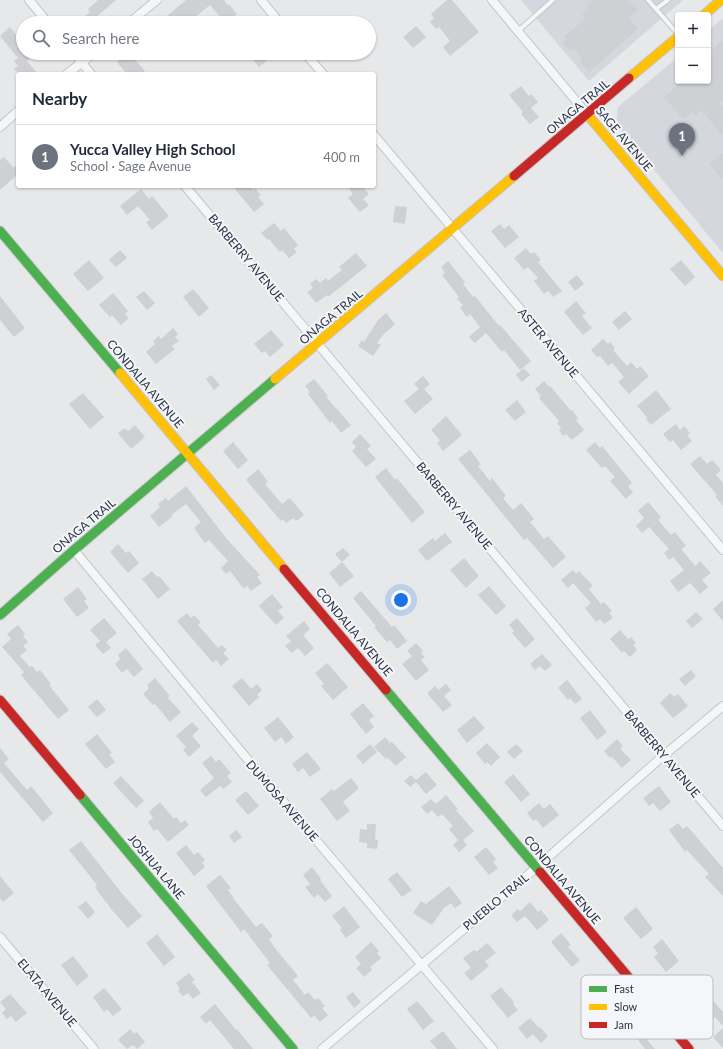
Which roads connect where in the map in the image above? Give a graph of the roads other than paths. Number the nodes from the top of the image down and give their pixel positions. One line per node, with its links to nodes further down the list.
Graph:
1 (29, 0): 11 (street)
2 (157, 0): 12 (street)
3 (261, 0): 13 (street)
4 (492, 0): 14 (street, SAGE AVENUE)
5 (553, 0): 14 (lane)
6 (648, 0): 9 (lane)
7 (668, 0): 9 (lane)
8 (721, 0): 10 (street)
9 (656, 9): 15 (lane)
10 (707, 12)
11 (42, 16)
12 (138, 16)
13 (274, 16)
14 (518, 31): 25 (street, SAGE AVENUE)
15 (675, 32)
16 (675, 39): 25 (street, ONAGA TRAIL)
17 (80, 60): 20 (street)
18 (86, 60): 20 (street)
19 (311, 60): 23 (street)
20 (82, 63): 21 (street); 22 (street)
21 (70, 72)
22 (89, 72)
23 (321, 72)
24 (16, 113): 26 (street)
25 (587, 114): 29 (street, ONAGA TRAIL); 31 (street, SAGE AVENUE)
26 (0, 127)
27 (376, 138): 29 (street, ASTER AVENUE)
28 (187, 188): 32 (street, BARBERRY AVENUE)
29 (452, 229): 32 (street, ONAGA TRAIL); 35 (street, ASTER AVENUE)
30 (0, 230): 33 (street, CONDALIA AVENUE)
31 (723, 276)
32 (318, 344): 33 (street, ONAGA TRAIL); 39 (street, BARBERRY AVENUE)
33 (188, 454): 34 (street, ONAGA TRAIL); 41 (street, CONDALIA AVENUE)
34 (74, 550): 36 (street, ONAGA TRAIL); 43 (street, DUMOSA AVENUE)
35 (723, 550)
36 (0, 615)
37 (0, 700): 47 (street, JOSHUA LANE)
38 (723, 706): 39 (street, PUEBLO TRAIL)
39 (664, 756): 40 (street, BARBERRY AVENUE); 41 (street, PUEBLO TRAIL)
40 (723, 826)
41 (536, 868): 43 (street, PUEBLO TRAIL); 44 (street, CONDALIA AVENUE)
42 (0, 937): 46 (street, ELATA AVENUE)
43 (422, 964): 48 (street, PUEBLO TRAIL); 49 (street, DUMOSA AVENUE)
44 (626, 975)
45 (681, 1039): 50 (street, CONDALIA AVENUE)
46 (94, 1049)
47 (293, 1049)
48 (322, 1049)
49 (493, 1049)
50 (689, 1049)

